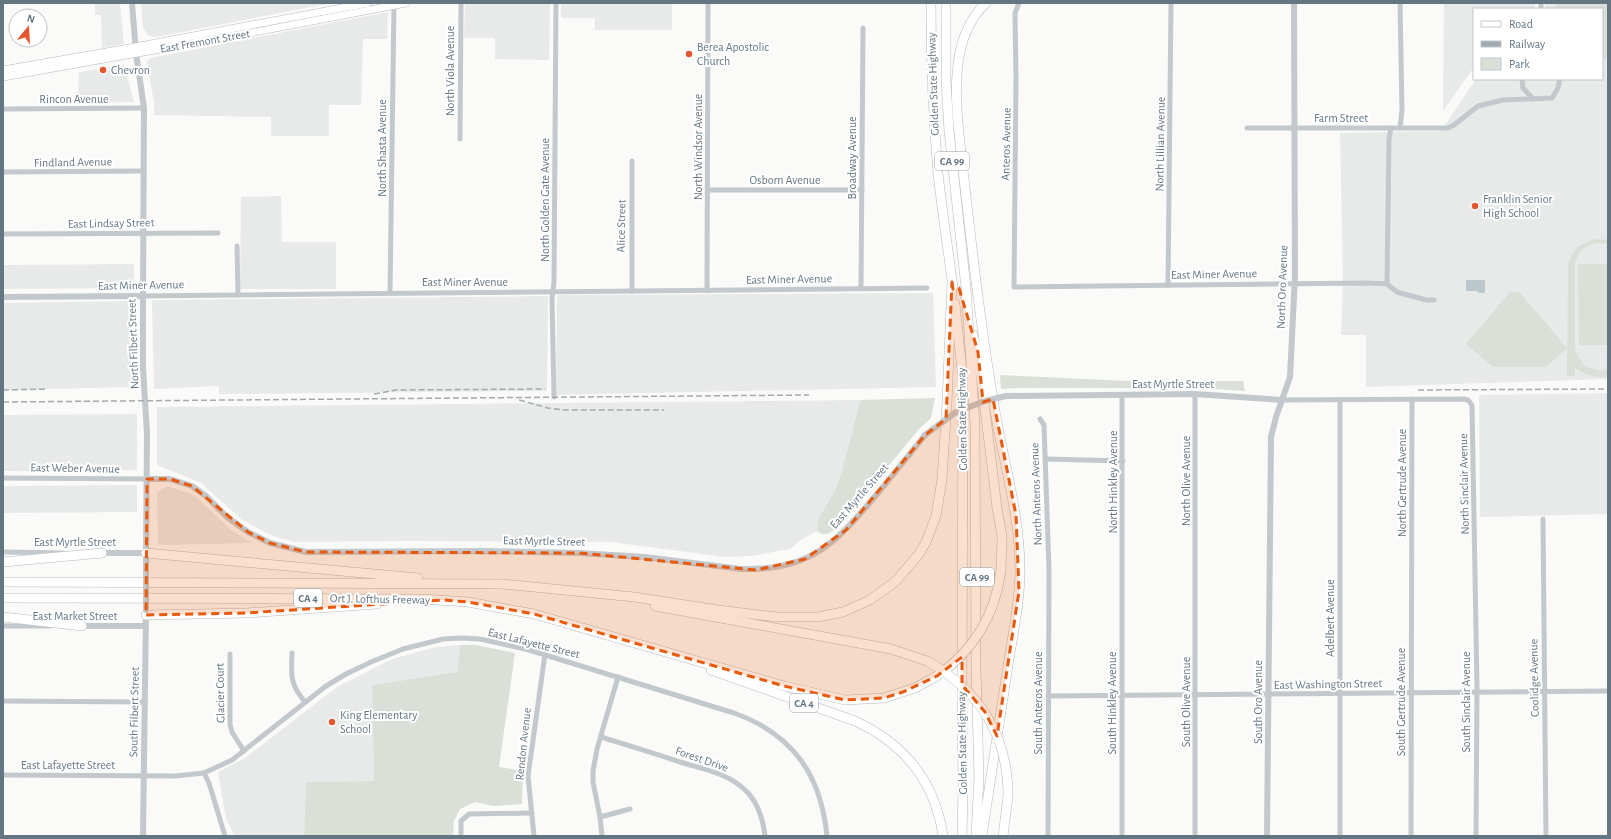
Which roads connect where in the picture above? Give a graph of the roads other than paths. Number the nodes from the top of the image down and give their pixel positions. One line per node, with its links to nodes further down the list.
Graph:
1 (132, 3): 16 (street, North Filbert Street)
2 (368, 3): 16 (main road, East Fremont Street)
3 (406, 3): 14 (main road, East Fremont Street)
4 (461, 3): 28 (street, North Viola Avenue)
5 (556, 3): 47 (street, North Golden Gate Avenue)
6 (708, 3): 32 (street, North Windsor Avenue)
7 (931, 3): 38 (highway, Golden State Highway / CA 99)
8 (946, 3): 53 (highway, Golden State Highway / CA 99)
9 (986, 3): 123 (highway)
10 (1019, 3): 42 (street, Anteros Avenue)
11 (1171, 3): 41 (street, North Lillian Avenue)
12 (1294, 3): 25 (street, North Oro Avenue)
13 (1400, 3): 27 (street)
14 (394, 4): 16 (main road, East Fremont Street); 48 (street, North Shasta Avenue)
15 (863, 28): 33 (street, Broadway Avenue)
16 (135, 50): 17 (main road, East Fremont Street); 18 (main road, East Fremont Street); 22 (street, North Filbert Street)
17 (3, 70)
18 (3, 77)
19 (1522, 80): 21 (street)
20 (1560, 80): 21 (street, Farm Street)
21 (1532, 99): 27 (street, Farm Street)
22 (144, 108): 23 (street, Rincon Avenue); 30 (street, North Filbert Street)
23 (3, 109)
24 (1247, 128): 25 (street, Farm Street)
25 (1294, 128): 26 (street, Farm Street); 39 (street, North Oro Avenue)
26 (1391, 128): 27 (street, Farm Street); 40 (street)
27 (1400, 128)
28 (460, 139)
29 (632, 161): 45 (street, Alice Street)
30 (143, 171): 31 (street, Findland Avenue); 34 (street, North Filbert Street)
31 (3, 172)
32 (708, 190): 33 (street, Osborn Avenue); 46 (street, North Windsor Avenue)
33 (862, 190): 44 (street, Broadway Avenue)
34 (143, 233): 35 (street, East Lindsay Street); 36 (street, East Lindsay Street); 50 (street, North Filbert Street)
35 (218, 233)
36 (3, 234)
37 (237, 246): 49 (street)
38 (952, 282): 80 (highway); 121 (highway, Golden State Highway / CA 99)
39 (1294, 284): 40 (street, East Miner Avenue); 41 (street, East Miner Avenue); 58 (street, North Oro Avenue)
40 (1387, 284): 52 (street, East Miner Avenue)
41 (1168, 286): 42 (street, East Miner Avenue)
42 (1014, 287)
43 (927, 288): 44 (street, East Miner Avenue)
44 (861, 289): 46 (street, East Miner Avenue)
45 (632, 291): 46 (street, East Miner Avenue); 47 (street, East Miner Avenue)
46 (707, 291)
47 (553, 292): 48 (street, East Miner Avenue); 56 (street, North Golden Gate Avenue)
48 (390, 293): 49 (street, East Miner Avenue)
49 (238, 295): 50 (street, East Miner Avenue)
50 (143, 296): 51 (street, East Miner Avenue); 65 (street, North Filbert Street)
51 (3, 297)
52 (1434, 300)
53 (968, 319): 88 (highway, bridge); 122 (highway, Golden State Highway / CA 99)
54 (1195, 394): 55 (street, East Myrtle Street); 58 (street, East Myrtle Street); 75 (street, North Olive Avenue)
55 (1122, 395): 63 (street, North Hinkley Avenue); 65 (street, East Myrtle Street, bridge)
56 (554, 397)
57 (1412, 399): 59 (street, East Myrtle Street); 60 (street, East Myrtle Street); 73 (street, North Gertrude Avenue)
58 (1282, 400): 59 (street, East Myrtle Street); 72 (street, North Oro Avenue)
59 (1340, 400): 97 (street, Adelbert Avenue)
60 (1470, 402): 71 (street, North Sinclair Avenue)
61 (1040, 419): 62 (street, North Anteros Avenue)
62 (1046, 459): 63 (street); 76 (street, North Anteros Avenue)
63 (1123, 461): 74 (street, North Hinkley Avenue)
64 (3, 478): 65 (street, East Weber Avenue)
65 (147, 479): 69 (street, North Filbert Street)
66 (1543, 519): 95 (street, Coolidge Avenue)
67 (3, 552): 68 (street, East Myrtle Street)
68 (102, 553): 69 (street, East Myrtle Street); 70 (highway)
69 (146, 556): 78 (highway); 79 (street, North Filbert Street, bridge)
70 (3, 562)
71 (1476, 567): 94 (street, South Sinclair Avenue)
72 (1269, 568): 99 (street, South Oro Avenue)
73 (1412, 568): 96 (street, South Gertrude Avenue)
74 (1123, 569): 101 (street, South Hinkley Avenue)
75 (1196, 569): 98 (street, South Olive Avenue)
76 (1049, 570): 100 (street, South Anteros Avenue)
77 (3, 582): 78 (highway, Ort J. Lofthus Freeway / CA 4)
78 (489, 584): 80 (highway, Ort J. Lofthus Freeway / CA 4)
79 (146, 589): 83 (street, South Filbert Street, bridge)
80 (585, 592): 124 (highway, CA 4, bridge)
81 (3, 598): 82 (highway, Ort J. Lofthus Freeway / CA 4)
82 (444, 600): 83 (highway); 88 (highway, Ort J. Lofthus Freeway / CA 4)
83 (146, 613): 87 (street, South Filbert Street)
84 (3, 617): 86 (highway)
85 (3, 626): 86 (street, East Market Street)
86 (82, 626): 87 (street, East Market Street)
87 (146, 626): 103 (street, South Filbert Street)
88 (609, 636): 120 (highway, CA 4)
89 (292, 653): 104 (street)
90 (230, 654): 106 (street, Glacier Court)
91 (545, 654): 92 (street, East Lafayette Street); 104 (street, East Lafayette Street); 111 (street, Rendon Avenue)
92 (618, 677): 105 (street); 119 (street, East Lafayette Street)
93 (1608, 691): 95 (street, East Washington Street)
94 (1477, 692): 95 (street, East Washington Street); 96 (street, East Washington Street); 131 (street, South Sinclair Avenue)
95 (1544, 692): 132 (street, Coolidge Avenue)
96 (1411, 693): 97 (street, East Washington Street); 130 (street, South Gertrude Avenue)
97 (1340, 694): 99 (street, East Washington Street); 129 (street, Adelbert Avenue)
98 (1195, 695): 99 (street, East Washington Street); 101 (street, East Washington Street); 127 (street, South Olive Avenue)
99 (1269, 695): 128 (street, South Oro Avenue)
100 (1048, 696): 101 (street, East Washington Street); 125 (street, South Anteros Avenue)
101 (1121, 696): 126 (street, South Hinkley Avenue)
102 (3, 701): 103 (street)
103 (145, 702): 109 (street, South Filbert Street)
104 (305, 702): 106 (street, East Lafayette Street)
105 (601, 737): 112 (street); 118 (street, Forest Drive)
106 (244, 751): 107 (street, East Lafayette Street)
107 (204, 773): 109 (street, East Lafayette Street); 114 (street)
108 (3, 775): 109 (street, East Lafayette Street)
109 (144, 776): 113 (street, South Filbert Street)
110 (630, 809): 112 (street)
111 (532, 813): 115 (street); 116 (street, Rendon Avenue)
112 (600, 816): 117 (street)
113 (143, 836)
114 (225, 836)
115 (460, 836)
116 (534, 836)
117 (602, 836)
118 (764, 836)
119 (827, 836)
120 (943, 836)
121 (962, 836)
122 (976, 836)
123 (982, 836)
124 (1002, 836)
125 (1048, 836)
126 (1122, 836)
127 (1195, 836)
128 (1268, 836)
129 (1340, 836)
130 (1411, 836)
131 (1476, 836)
132 (1546, 836)

